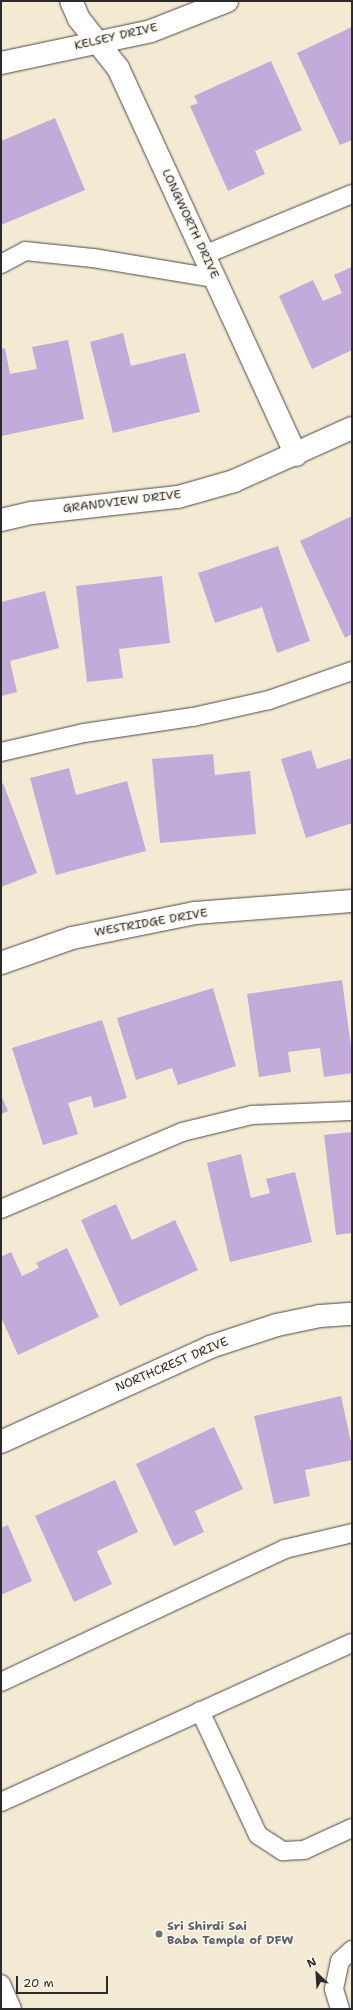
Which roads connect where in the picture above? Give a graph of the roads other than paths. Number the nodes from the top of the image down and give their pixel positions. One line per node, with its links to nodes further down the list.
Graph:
1 (71, 1): 3 (street, LONGWORTH DRIVE)
2 (227, 1): 3 (street, KELSEY DRIVE)
3 (96, 43): 4 (street, KELSEY DRIVE); 6 (street, LONGWORTH DRIVE)
4 (1, 62)
5 (352, 194): 6 (lane)
6 (204, 255): 8 (street, LONGWORTH DRIVE)
7 (1, 264): 8 (lane)
8 (214, 278): 10 (street, LONGWORTH DRIVE)
9 (352, 428): 10 (street, GRANDVIEW DRIVE)
10 (296, 455): 11 (street, GRANDVIEW DRIVE)
11 (1, 520)
12 (352, 670): 13 (lane)
13 (1, 752)
14 (352, 900): 15 (street, WESTRIDGE DRIVE)
15 (1, 963)
16 (352, 1111): 17 (lane)
17 (1, 1209)
18 (352, 1314): 19 (street, NORTHCREST DRIVE)
19 (1, 1442)
20 (352, 1533): 22 (lane)
21 (352, 1644): 23 (lane)
22 (1, 1682)
23 (200, 1712): 24 (lane); 25 (lane)
24 (1, 1802)
25 (352, 1828)
26 (352, 1950): 29 (lane)
27 (1, 1984): 28 (lane)
28 (12, 2009)
29 (340, 2009)

